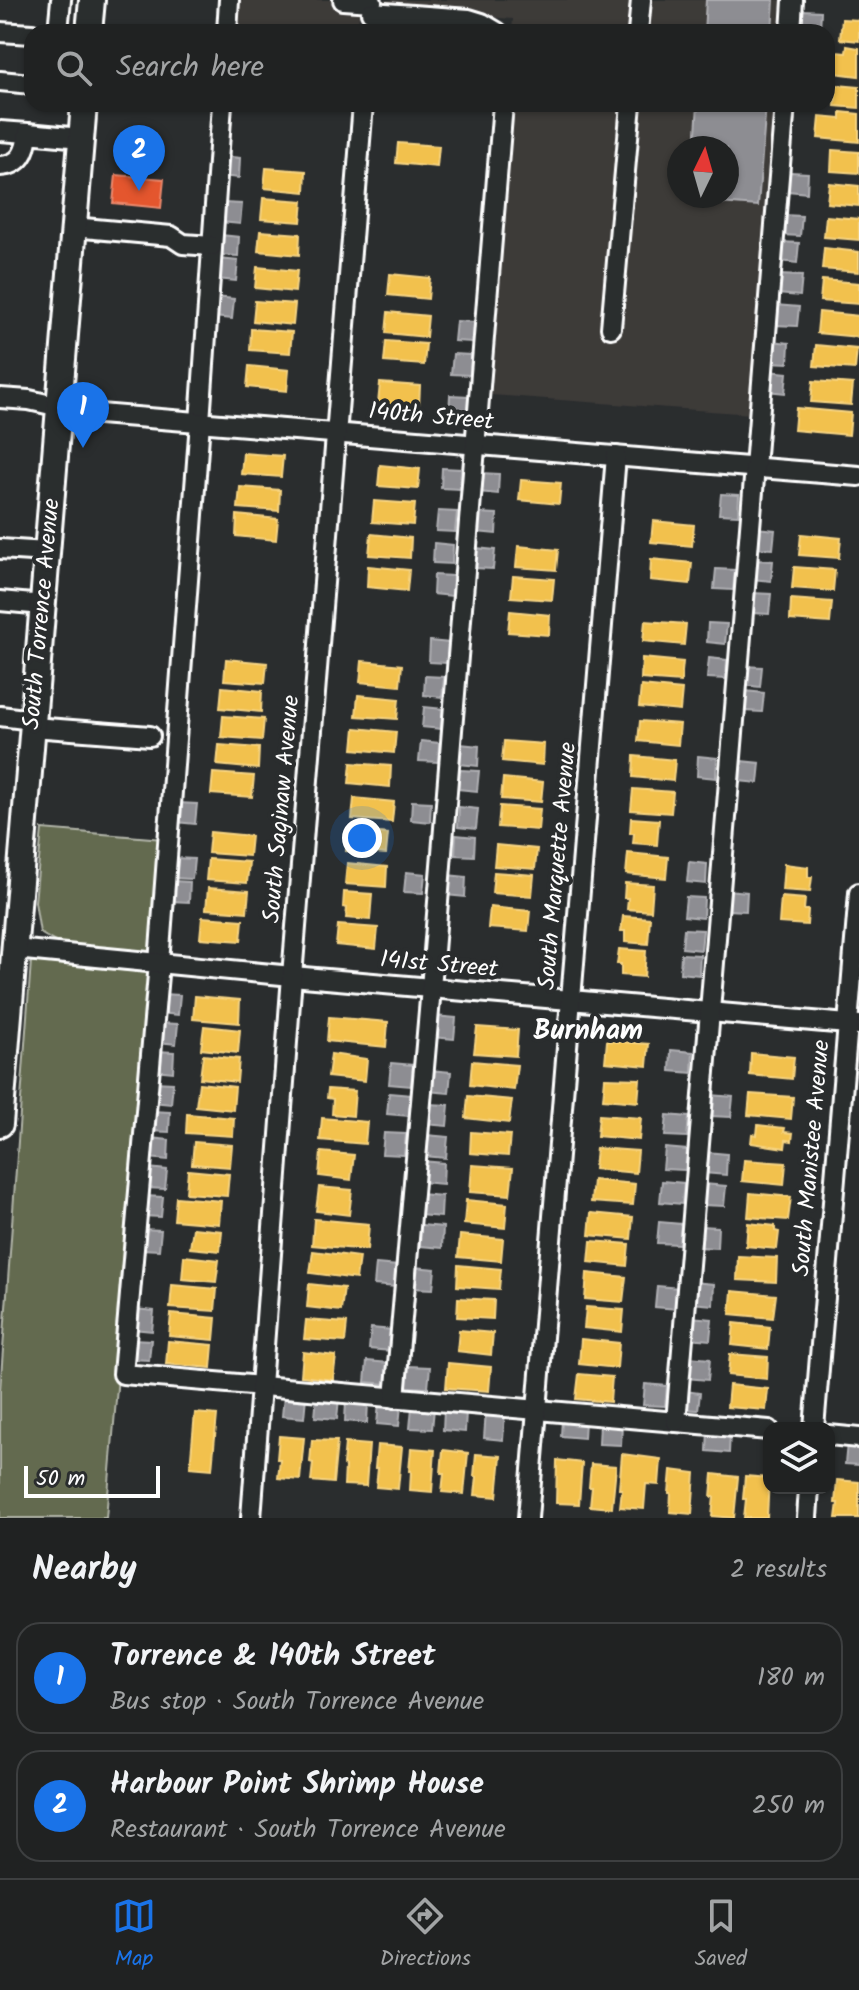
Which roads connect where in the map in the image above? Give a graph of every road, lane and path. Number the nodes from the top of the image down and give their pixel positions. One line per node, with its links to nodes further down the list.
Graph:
1 (61, 0): 8 (street)
2 (92, 0): 9 (main road)
3 (229, 0): 10 (street)
4 (343, 0): 7 (street)
5 (641, 0): 12 (street)
6 (793, 0): 13 (street)
7 (371, 5): 11 (street)
8 (59, 24)
9 (90, 24)
10 (228, 24)
11 (484, 24)
12 (639, 24)
13 (792, 24)
14 (0, 32): 15 (street)
15 (24, 34)
16 (0, 81): 17 (street)
17 (24, 83)
18 (83, 112): 26 (main road, South Torrence Avenue)
19 (221, 112): 29 (street)
20 (362, 112): 34 (street, South Saginaw Avenue)
21 (502, 112): 35 (street)
22 (630, 112): 30 (street)
23 (784, 112): 37 (street)
24 (0, 131): 25 (street)
25 (28, 133): 26 (street); 27 (street)
26 (81, 138): 28 (main road, South Torrence Avenue)
27 (0, 166)
28 (73, 227): 29 (street); 32 (main road, South Torrence Avenue)
29 (212, 246): 33 (street)
30 (611, 328)
31 (0, 398): 32 (street, 140th Street)
32 (59, 407): 33 (street, 140th Street); 40 (main road, South Torrence Avenue)
33 (200, 422): 34 (street, 140th Street); 48 (street)
34 (337, 433): 35 (street, 140th Street); 49 (street, South Saginaw Avenue)
35 (476, 445): 36 (street, 140th Street); 50 (street)
36 (616, 456): 37 (street, 140th Street); 51 (street, South Marquette Avenue)
37 (755, 468): 38 (street, 140th Street); 52 (street)
38 (859, 476)
39 (0, 549): 40 (street)
40 (47, 552): 42 (main road, South Torrence Avenue)
41 (0, 601): 42 (street)
42 (43, 605): 44 (main road, South Torrence Avenue)
43 (0, 716): 44 (street)
44 (33, 723): 45 (street); 47 (main road, South Torrence Avenue)
45 (150, 736)
46 (859, 893): 53 (street, South Manistee Avenue)
47 (10, 939): 48 (street, 141st Street); 54 (main road, South Torrence Avenue)
48 (159, 963): 49 (street, 141st Street); 55 (street)
49 (292, 976): 50 (street, 141st Street); 55 (street, South Saginaw Avenue)
50 (431, 988): 51 (street, 141st Street); 56 (street)
51 (571, 1000): 52 (street, 141st Street); 57 (street, South Marquette Avenue)
52 (710, 1012): 53 (street, 141st Street); 58 (street)
53 (853, 1024): 59 (street, South Manistee Avenue)
54 (0, 1124)
55 (261, 1386): 56 (street); 64 (street, South Saginaw Avenue)
56 (395, 1398): 57 (street)
57 (537, 1410): 58 (street); 65 (street, South Marquette Avenue)
58 (676, 1422): 60 (street)
59 (815, 1422)
60 (763, 1429)
61 (835, 1436): 62 (street)
62 (859, 1438)
63 (809, 1494): 66 (street)
64 (251, 1518)
65 (528, 1518)
66 (807, 1518)

